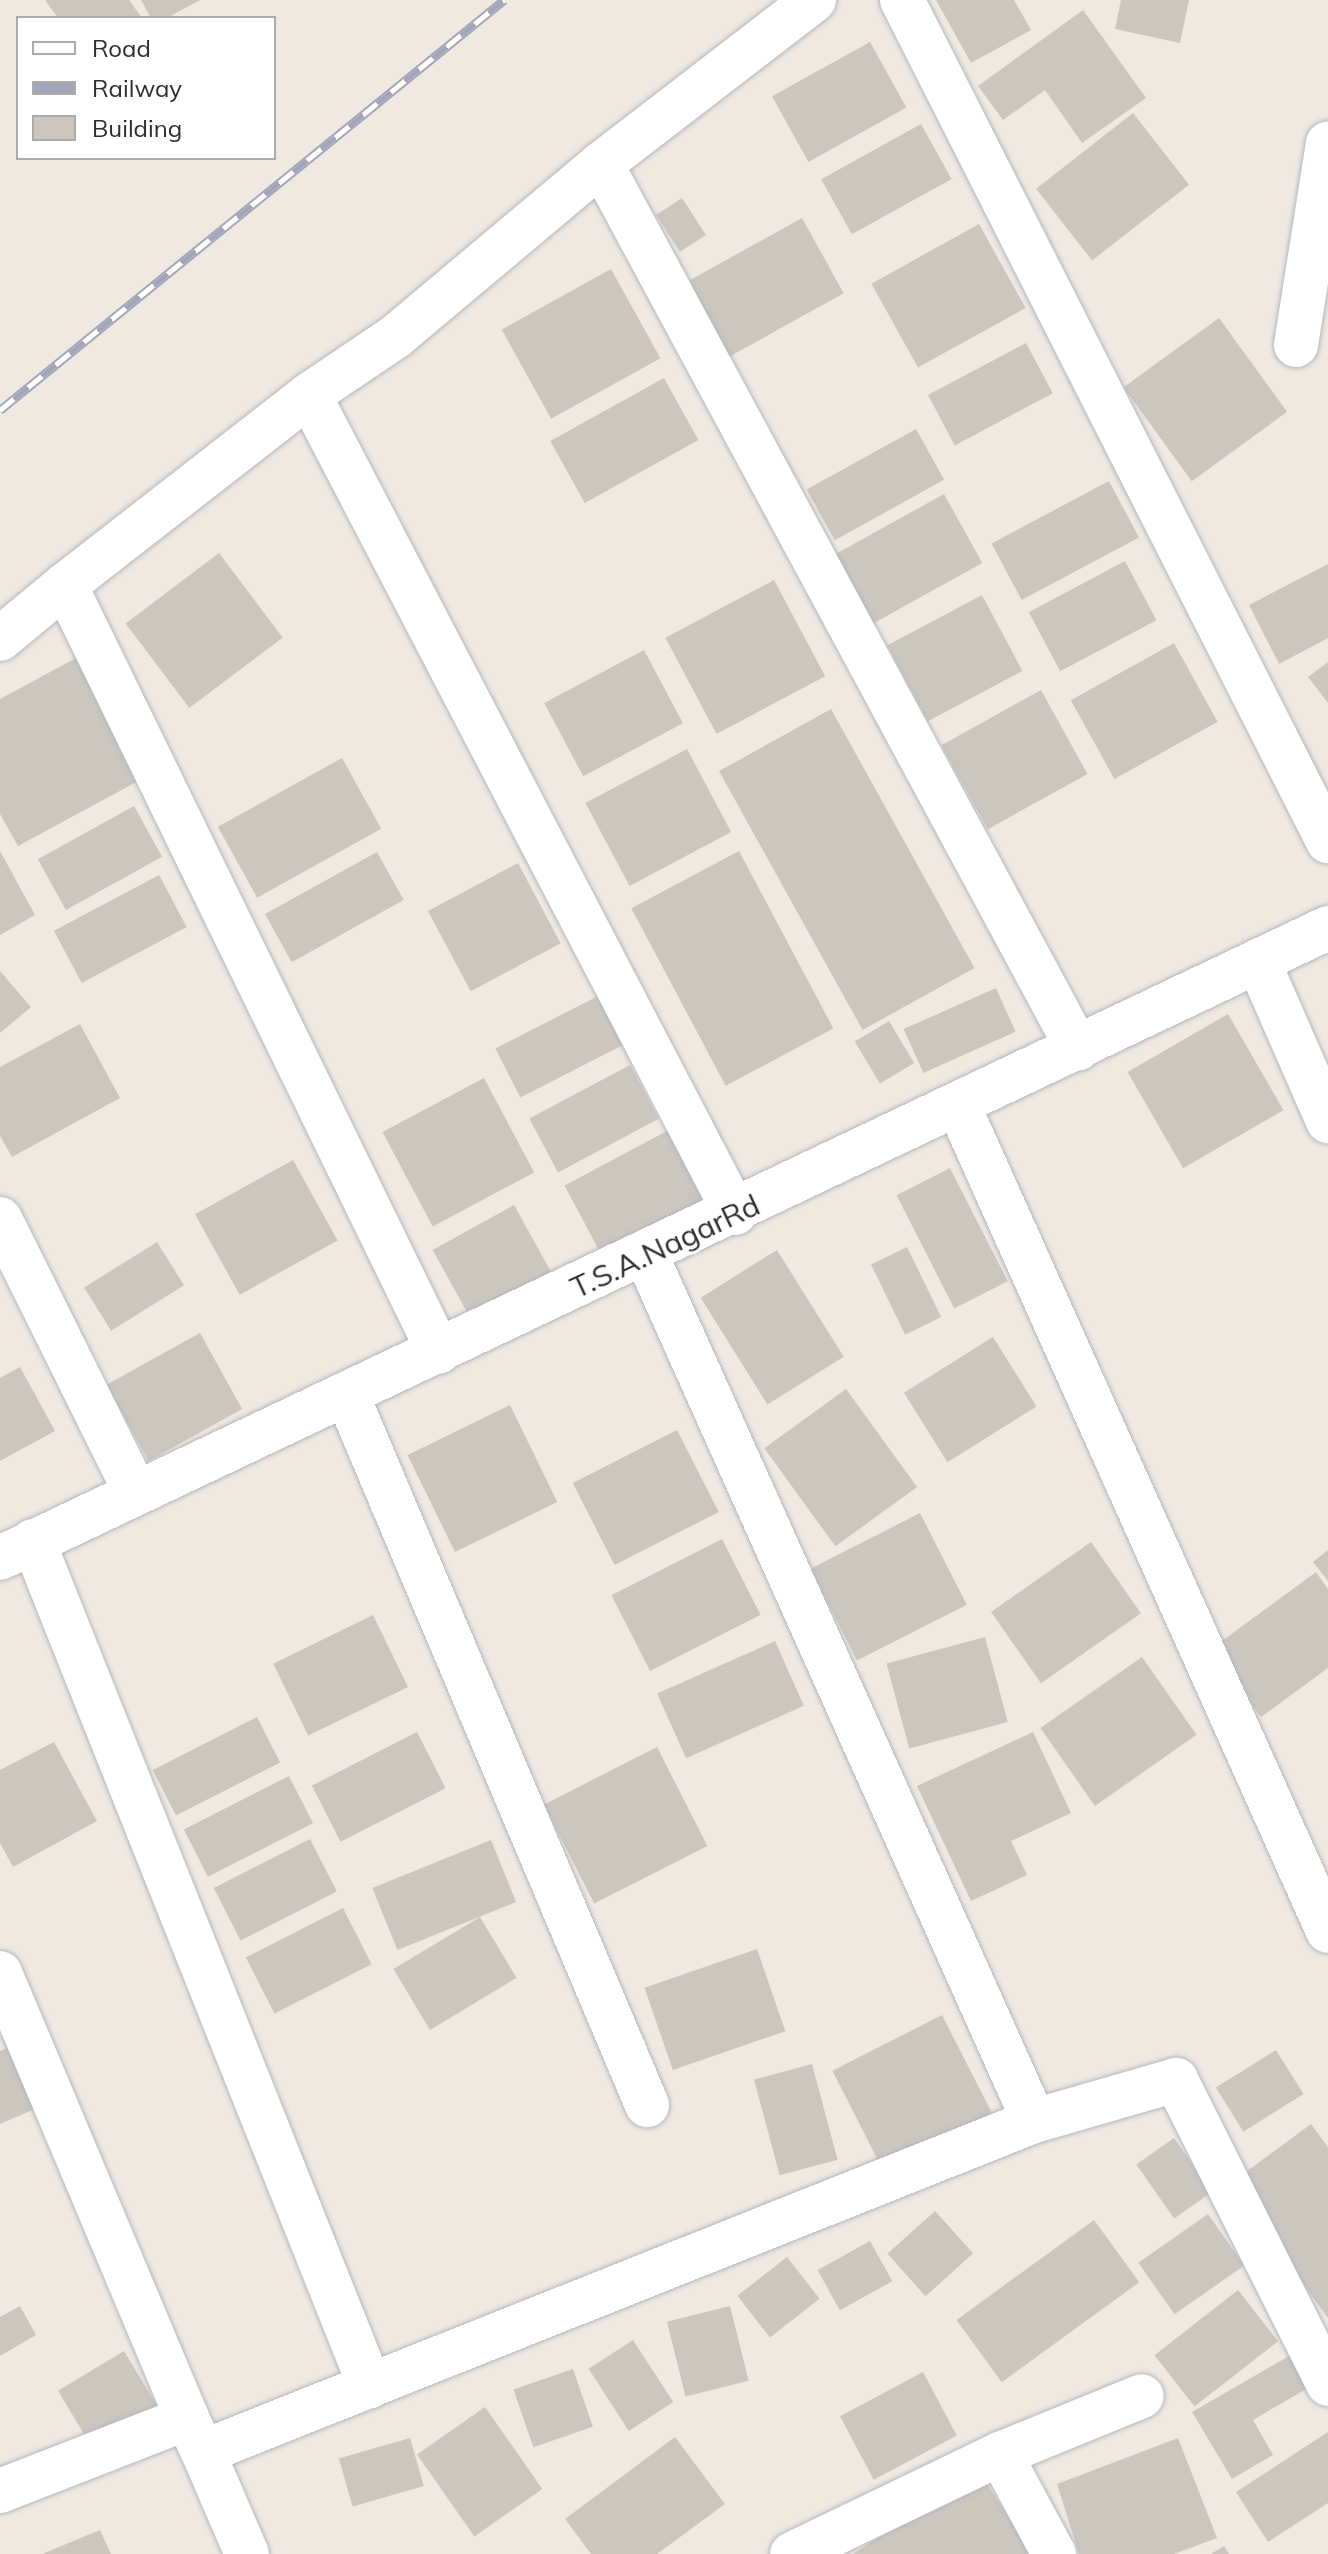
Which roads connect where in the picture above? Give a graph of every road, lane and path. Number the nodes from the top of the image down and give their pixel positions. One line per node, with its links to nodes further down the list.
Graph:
1 (814, 0): 4 (street)
2 (902, 0): 9 (street)
3 (1328, 144): 5 (street)
4 (601, 164): 6 (street); 12 (street)
5 (1296, 345)
6 (309, 395): 7 (street); 15 (street)
7 (65, 585): 8 (street); 18 (street)
8 (0, 639)
9 (1328, 841)
10 (1328, 928): 11 (street, T.S.A.NagarRd)
11 (1258, 961): 12 (street, T.S.A.NagarRd); 14 (street)
12 (1078, 1049): 13 (street, T.S.A.NagarRd)
13 (958, 1105): 15 (street, T.S.A.NagarRd); 22 (street)
14 (1328, 1121)
15 (735, 1213): 17 (street, T.S.A.NagarRd)
16 (0, 1219): 20 (street)
17 (646, 1255): 18 (street, T.S.A.NagarRd); 25 (street)
18 (439, 1352): 19 (street, T.S.A.NagarRd)
19 (347, 1395): 20 (street, T.S.A.NagarRd); 24 (street)
20 (136, 1493): 21 (street, T.S.A.NagarRd)
21 (17, 1550): 27 (street)
22 (1328, 1931)
23 (0, 1973): 29 (street)
24 (647, 2105)
25 (1034, 2121): 26 (street); 27 (street)
26 (1328, 2384)
27 (370, 2386): 29 (street)
28 (1142, 2396): 30 (street)
29 (195, 2435): 31 (street); 32 (street)
30 (1000, 2454): 33 (street); 34 (street)
31 (0, 2491)
32 (247, 2554)
33 (792, 2554)
34 (1054, 2554)

